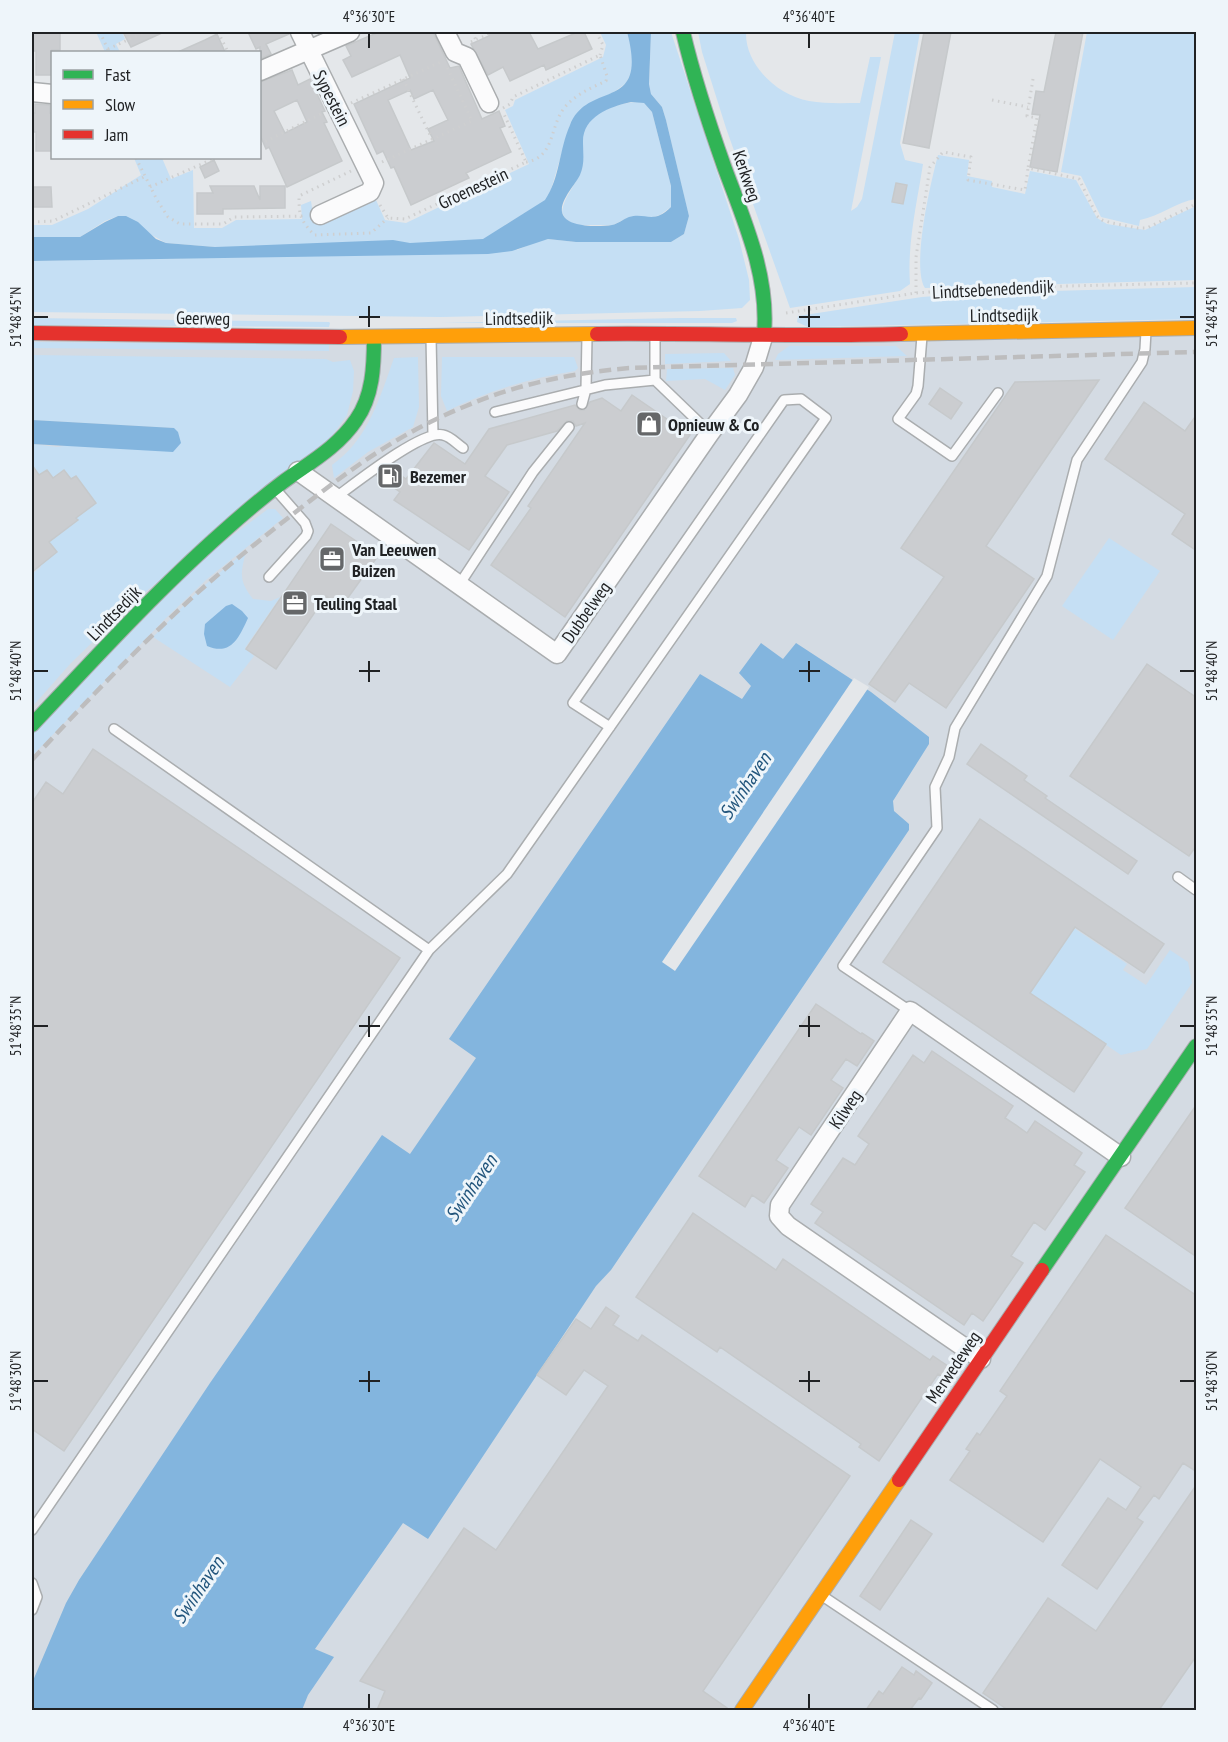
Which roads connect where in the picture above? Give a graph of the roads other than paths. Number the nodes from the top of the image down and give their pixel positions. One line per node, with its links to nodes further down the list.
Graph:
1 (300, 32): 5 (street, Sypestein)
2 (350, 32): 5 (street)
3 (445, 32): 9 (street)
4 (683, 32): 16 (main road, Kerkweg)
5 (308, 49): 6 (street); 10 (street, Sypestein)
6 (261, 71)
7 (32, 92): 8 (street)
8 (51, 94)
9 (489, 103)
10 (320, 215)
11 (1197, 328): 12 (main road, Lindtsedijk)
12 (1146, 329): 17 (main road, Lindtsedijk); 40 (lane)
13 (32, 333): 18 (main road, Geerweg)
14 (655, 333): 15 (main road, Lindtsedijk); 16 (main road, Lindtsedijk); 20 (lane)
15 (587, 334): 19 (main road, Lindtsedijk); 21 (lane)
16 (764, 334): 17 (main road, Lindtsedijk); 26 (street, Dubbelweg)
17 (922, 335): 22 (lane)
18 (374, 337): 19 (main road, Lindtsedijk); 29 (main road, Lindtsedijk)
19 (431, 337): 27 (lane)
20 (655, 380): 21 (lane); 26 (lane)
21 (586, 389): 23 (lane); 24 (lane)
22 (998, 393)
23 (582, 404)
24 (495, 412)
25 (570, 428): 33 (lane)
26 (710, 433): 33 (street, Dubbelweg)
27 (433, 435): 28 (lane); 31 (lane)
28 (463, 448)
29 (298, 471): 30 (main road, Lindtsedijk); 31 (street, Dubbelweg)
30 (275, 489): 32 (lane); 34 (main road, Lindtsedijk)
31 (335, 498): 33 (street, Dubbelweg)
32 (269, 577)
33 (459, 585)
34 (32, 725)
35 (610, 727): 35 (lane); 39 (lane)
36 (114, 729): 39 (lane)
37 (1178, 877): 38 (lane)
38 (1197, 890)
39 (429, 950): 44 (lane)
40 (910, 1011): 42 (street); 43 (street, Kilweg)
41 (1197, 1046): 42 (main road, Merwedeweg)
42 (1121, 1157): 43 (main road, Merwedeweg)
43 (981, 1359): 46 (main road, Merwedeweg)
44 (32, 1530)
45 (32, 1583): 47 (lane)
46 (821, 1595): 48 (main road, Merwedeweg); 49 (lane)
47 (32, 1610)
48 (742, 1710)
49 (993, 1710)

